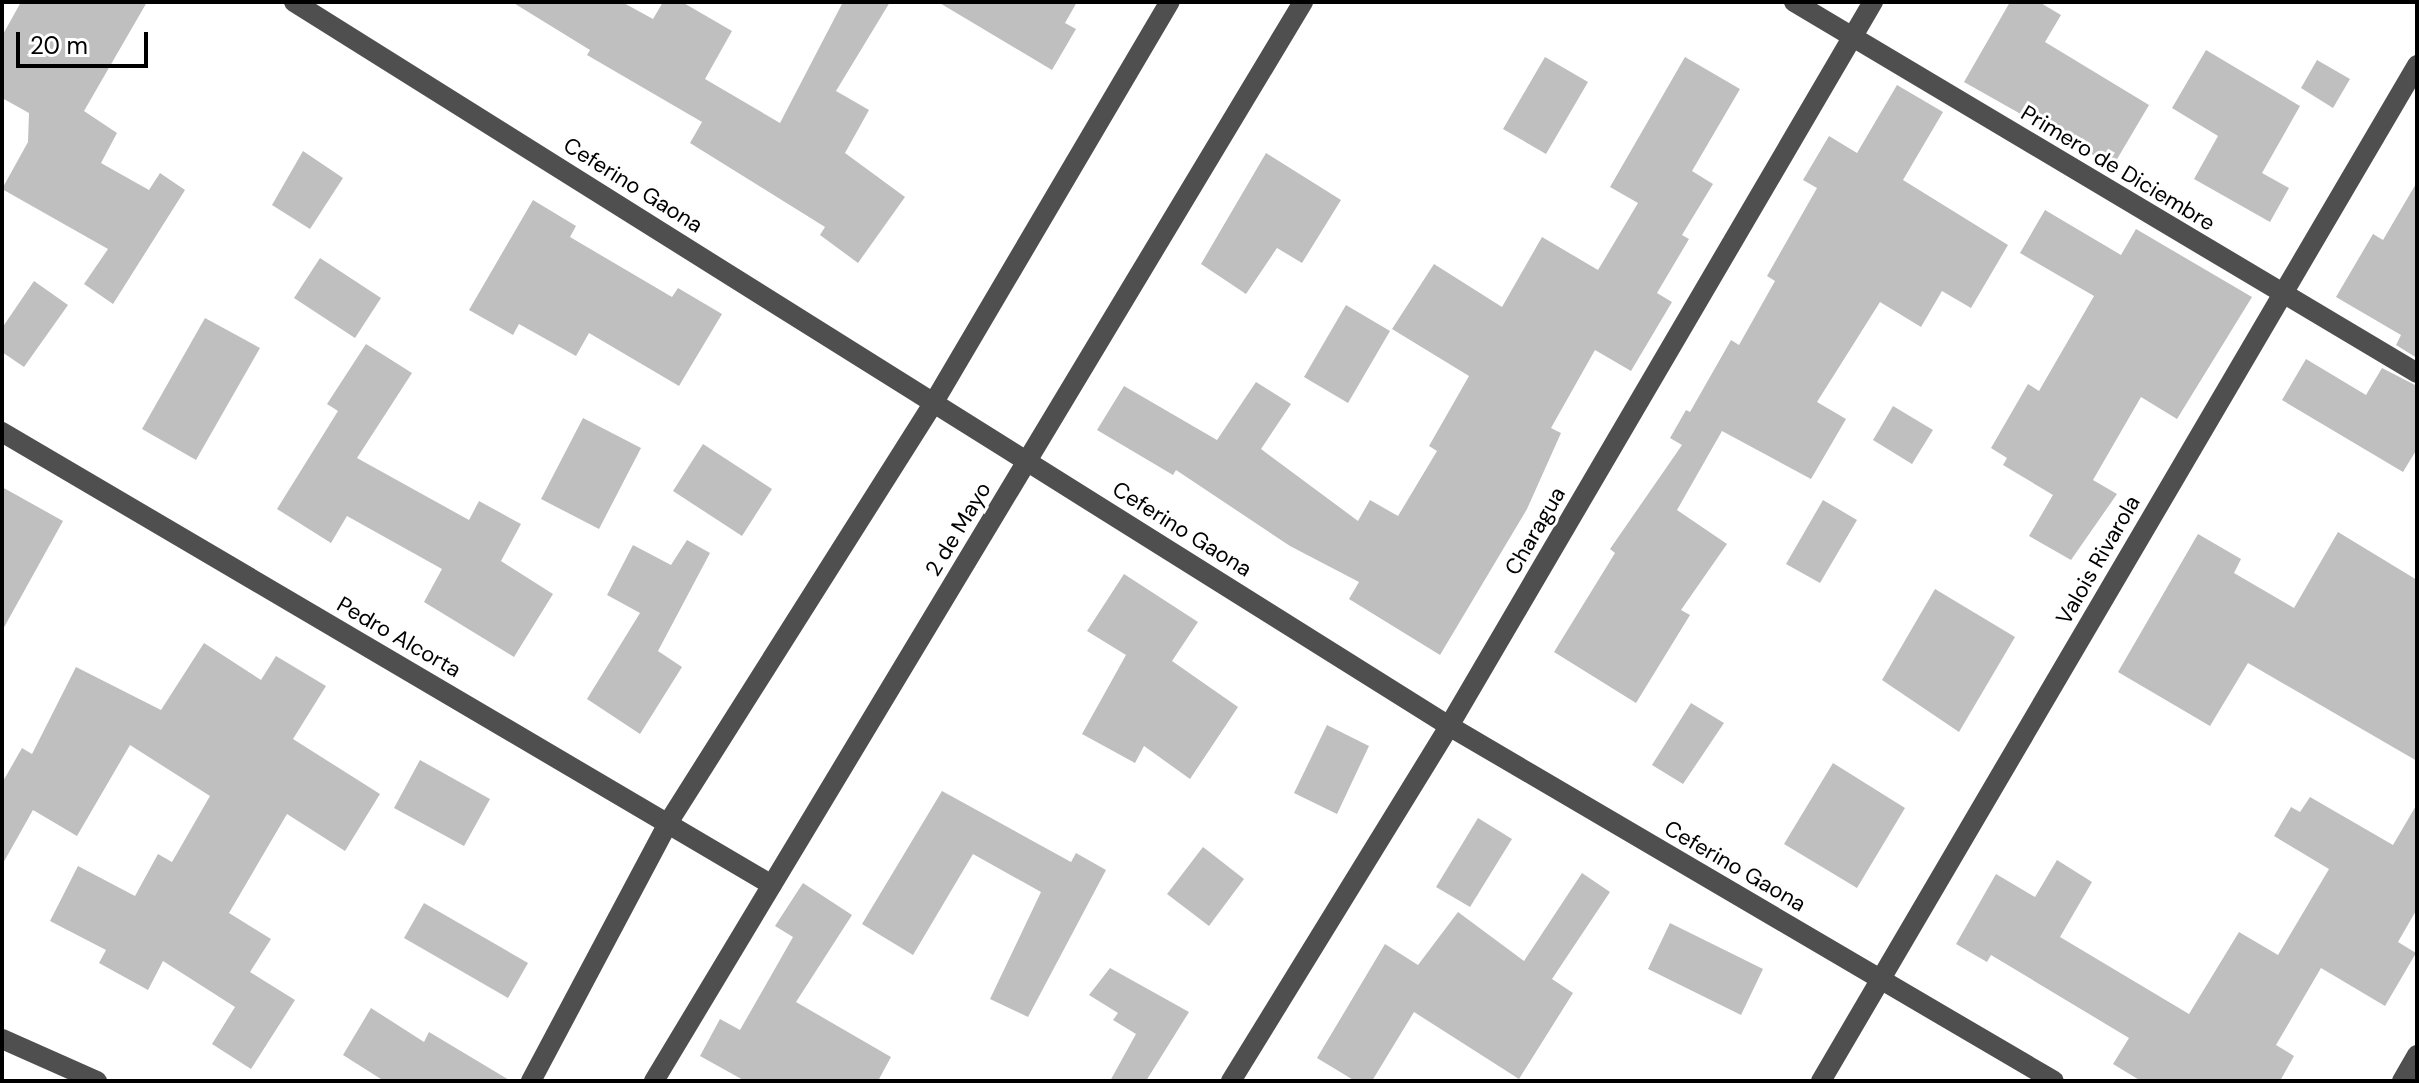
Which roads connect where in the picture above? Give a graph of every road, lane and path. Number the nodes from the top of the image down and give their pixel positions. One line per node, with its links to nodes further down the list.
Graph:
1 (294, 2): 10 (street, Ceferino Gaona)
2 (1170, 2): 10 (street)
3 (1303, 2): 12 (street, 2 de Mayo)
4 (1794, 2): 6 (street, Primero de Diciembre)
5 (1873, 2): 6 (street, Charagua)
6 (1853, 37): 8 (street, Primero de Diciembre); 13 (street, Charagua)
7 (2417, 65): 8 (street, Valois Rivarola)
8 (2282, 294): 9 (street, Primero de Diciembre); 16 (street, Valois Rivarola)
9 (2417, 373)
10 (934, 402): 12 (street, Ceferino Gaona); 14 (street)
11 (2, 432): 14 (street, Pedro Alcorta)
12 (1028, 460): 13 (street, Ceferino Gaona); 15 (street, 2 de Mayo)
13 (1449, 726): 16 (street, Ceferino Gaona); 22 (street, Charagua)
14 (668, 823): 15 (street, Pedro Alcorta); 20 (street)
15 (772, 885): 21 (street, 2 de Mayo)
16 (1880, 979): 23 (street, Valois Rivarola); 24 (street, Ceferino Gaona)
17 (2, 1039): 19 (street)
18 (2417, 1055): 25 (street)
19 (97, 1081)
20 (531, 1081)
21 (654, 1081)
22 (1231, 1081)
23 (1821, 1081)
24 (2054, 1081)
25 (2402, 1081)

